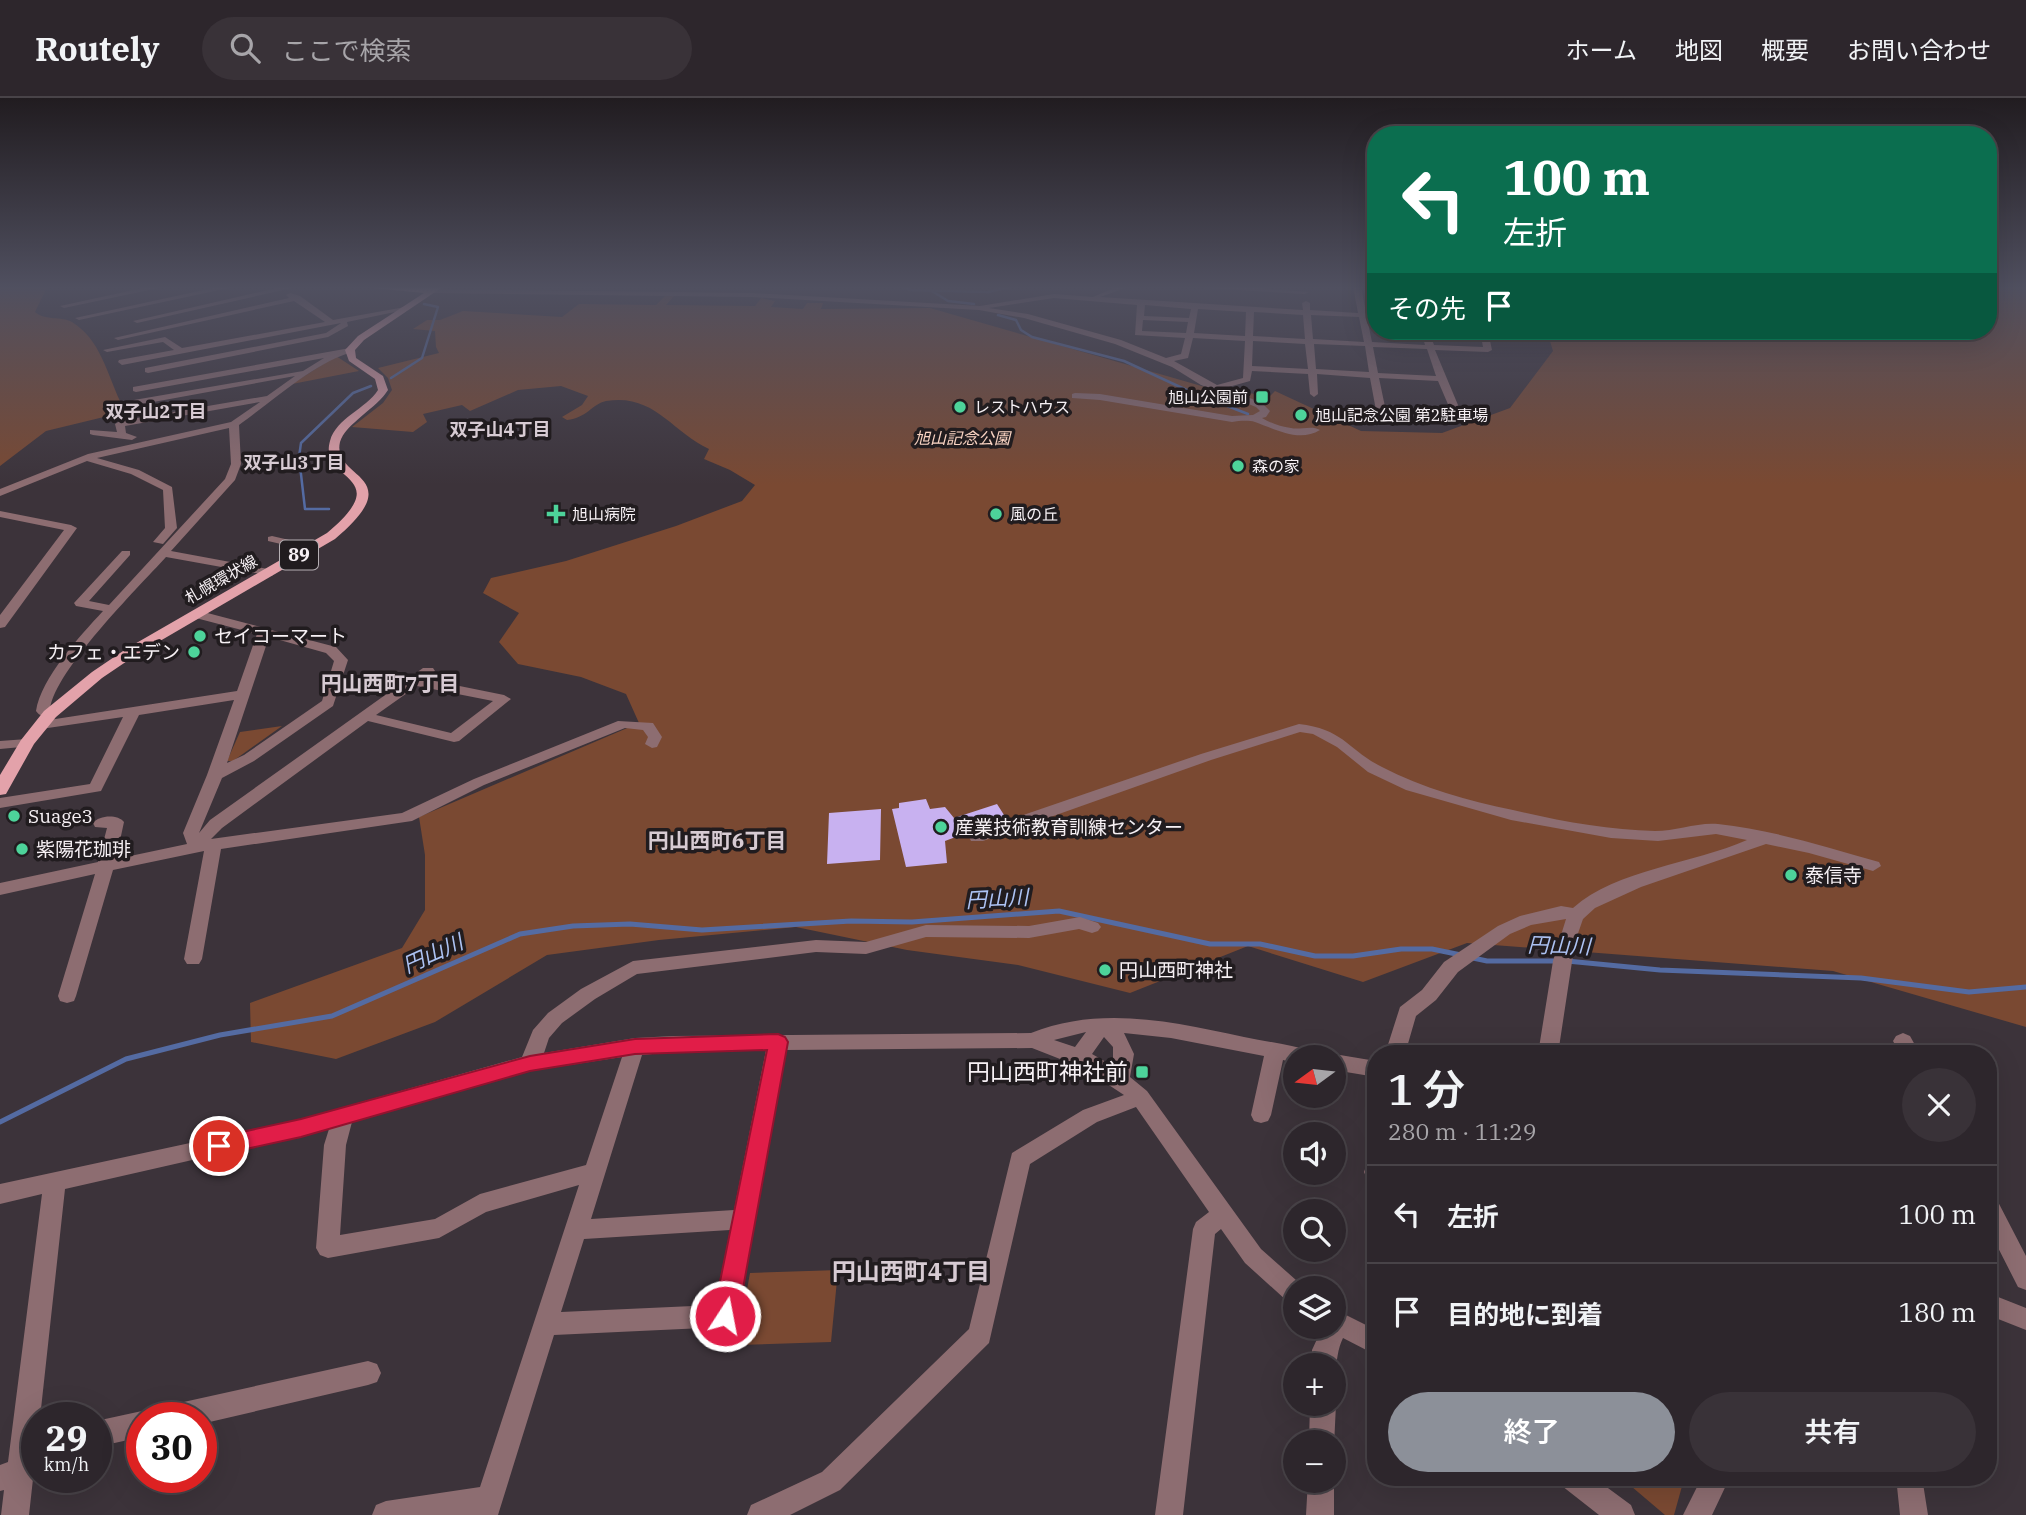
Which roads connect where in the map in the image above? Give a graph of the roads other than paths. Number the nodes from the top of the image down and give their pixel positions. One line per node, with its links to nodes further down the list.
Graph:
1 (174, 352): 11 (street)
2 (240, 352): 13 (street)
3 (343, 352): 15 (street); 18 (street); 36 (main road, 札幌環状線 / 89)
4 (1143, 352): 10 (street)
5 (1186, 352): 10 (street)
6 (1249, 352): 12 (street)
7 (1310, 352): 14 (street)
8 (1370, 352): 16 (street)
9 (1433, 352): 17 (street)
10 (1165, 361): 19 (street)
11 (122, 362)
12 (1248, 368): 14 (street); 19 (street)
13 (148, 370)
14 (1311, 371): 16 (street); 20 (street)
15 (307, 372): 22 (street); 23 (street)
16 (1375, 375): 17 (street); 25 (street)
17 (1441, 379): 26 (street)
18 (136, 388)
19 (1217, 388): 24 (street)
20 (1314, 394)
21 (1075, 396): 24 (street)
22 (270, 397): 27 (street); 30 (street)
23 (137, 402)
24 (1254, 418): 28 (street)
25 (1383, 421)
26 (1451, 422)
27 (234, 424): 31 (street); 37 (street)
28 (1315, 430)
29 (93, 432): 30 (street)
30 (122, 436): 31 (street)
31 (157, 441): 32 (street)
32 (86, 458): 33 (street); 37 (street)
33 (0, 493)
34 (0, 514): 42 (street)
35 (272, 539): 36 (street)
36 (311, 548): 39 (main road, 札幌環状線 / 89)
37 (165, 549): 39 (street); 40 (street)
38 (126, 553): 40 (street)
39 (268, 573): 41 (main road, 札幌環状線 / 89)
40 (110, 609): 49 (street)
41 (196, 614): 43 (street); 49 (main road, 札幌環状線 / 89)
42 (0, 624)
43 (265, 630): 46 (street); 53 (street)
44 (429, 671): 45 (street)
45 (414, 681): 48 (street); 48 (street)
46 (241, 695): 47 (street); 53 (street)
47 (133, 712): 49 (street); 55 (street)
48 (363, 716): 59 (street)
49 (45, 719): 50 (main road, 札幌環状線 / 89)
50 (27, 743): 52 (street); 54 (main road, 札幌環状線 / 89)
51 (652, 744): 59 (street)
52 (0, 745)
53 (215, 775): 59 (street)
54 (0, 790)
55 (0, 803)
56 (101, 823): 60 (street)
57 (977, 837): 58 (street)
58 (1764, 839): 61 (street); 63 (street)
59 (205, 845): 60 (street); 65 (street)
60 (106, 866): 62 (street); 66 (street)
61 (1873, 866)
62 (0, 889)
63 (1576, 915): 70 (street); 71 (street)
64 (1092, 927): 76 (street)
65 (193, 958)
66 (67, 996)
67 (1102, 1025): 68 (street); 73 (street); 75 (street); 79 (street)
68 (1033, 1040): 69 (street); 75 (street)
69 (778, 1042): 72 (street); 87 (street)
70 (1398, 1045)
71 (1549, 1045)
72 (635, 1046): 76 (street); 83 (street)
73 (1275, 1051): 74 (street); 81 (street)
74 (1283, 1053)
75 (1080, 1056): 79 (street)
76 (530, 1063): 82 (street)
77 (1346, 1064): 78 (street)
78 (1367, 1068)
79 (1120, 1078): 80 (street)
80 (1140, 1097): 86 (street); 107 (street)
81 (1261, 1115)
82 (343, 1116): 83 (street); 84 (street)
83 (594, 1172): 89 (street)
84 (55, 1181): 85 (street); 99 (street)
85 (0, 1194)
86 (1222, 1214): 91 (street); 108 (street)
87 (744, 1219): 89 (street); 94 (street)
88 (1997, 1223): 90 (street)
89 (575, 1230): 94 (street)
90 (2026, 1279)
91 (1283, 1282)
92 (1997, 1308): 93 (street)
93 (2026, 1319)
94 (544, 1324): 104 (street)
95 (1346, 1326): 96 (street)
96 (1367, 1338)
97 (368, 1373): 98 (street)
98 (217, 1407)
99 (20, 1462): 105 (street)
100 (1583, 1486): 110 (street)
101 (1712, 1486): 111 (street)
102 (1910, 1486): 112 (street)
103 (1321, 1493): 109 (street)
104 (487, 1507): 106 (street)
105 (15, 1515)
106 (386, 1515)
107 (761, 1515)
108 (1169, 1515)
109 (1320, 1515)
110 (1621, 1515)
111 (1697, 1515)
112 (1914, 1515)

